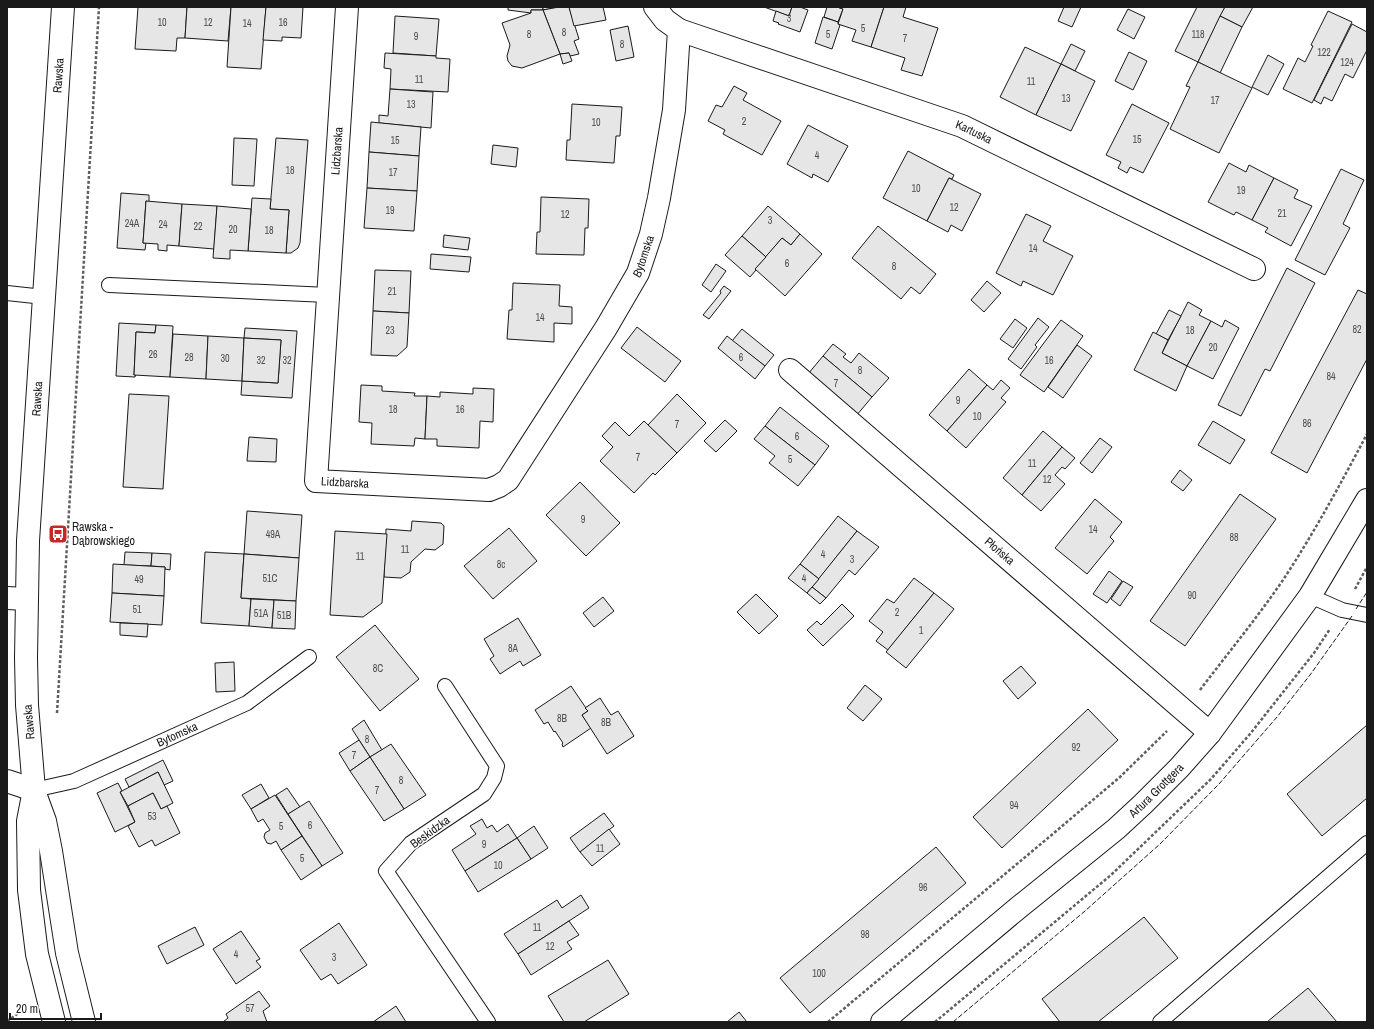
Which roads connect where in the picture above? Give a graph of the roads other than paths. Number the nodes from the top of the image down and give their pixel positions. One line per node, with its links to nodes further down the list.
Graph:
1 (63, 7): 9 (street, Rawska)
2 (347, 7): 8 (street, Lidzbarska)
3 (655, 7): 4 (street)
4 (679, 30): 5 (street, Kartuska); 11 (street, Bytomska)
5 (1254, 269)
6 (109, 285): 8 (lane)
7 (7, 293): 9 (lane)
8 (328, 295): 11 (street, Lidzbarska)
9 (44, 297): 14 (street, Rawska)
10 (790, 370): 18 (street, Płońska)
11 (508, 480)
12 (1367, 500): 13 (street, Artura Grottgera)
13 (1310, 596): 15 (lane); 18 (street, Artura Grottgera)
14 (17, 599): 20 (street, Rawska)
15 (1367, 616)
16 (309, 657): 20 (lane, Bytomska)
17 (445, 686): 24 (lane, Beskidzka)
18 (1210, 733): 25 (street, Artura Grottgera)
19 (7, 781): 20 (street)
20 (34, 790): 22 (street, Rawska); 23 (street, Rawska)
21 (1367, 843): 26 (lane)
22 (54, 1022)
23 (84, 1022)
24 (488, 1022)
25 (882, 1022)
26 (1160, 1022)

